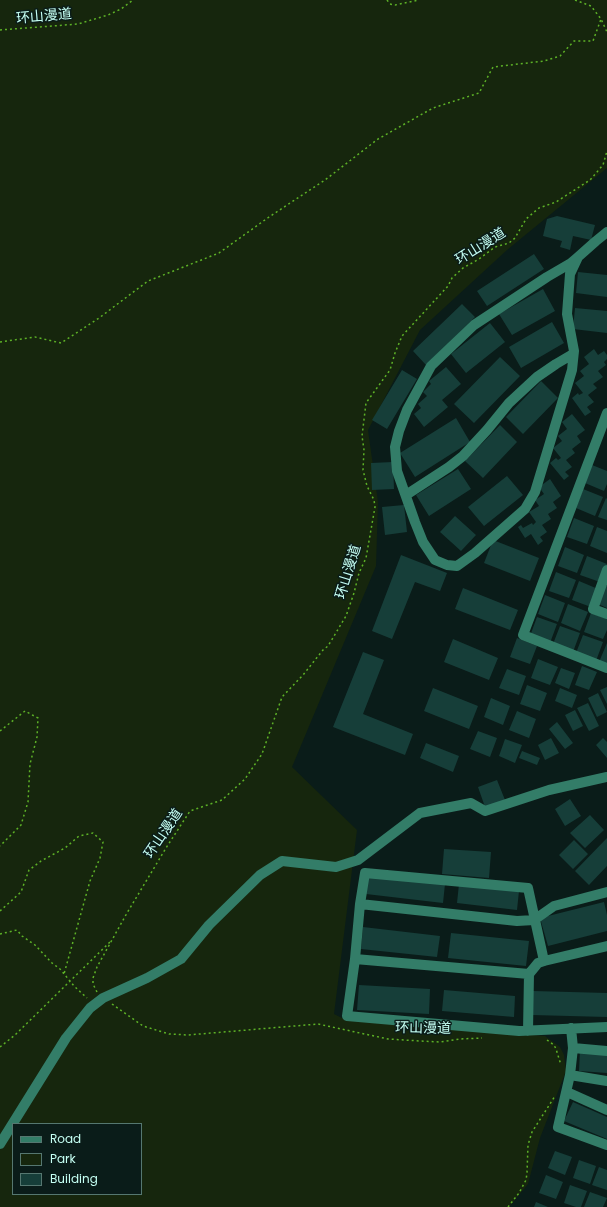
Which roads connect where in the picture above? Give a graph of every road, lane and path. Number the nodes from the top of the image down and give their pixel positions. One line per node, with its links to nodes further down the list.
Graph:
1 (132, 0): 7 (path, 环山漫道)
2 (388, 0): 3 (path)
3 (419, 0)
4 (575, 0): 5 (path)
5 (601, 19): 6 (path); 12 (path)
6 (606, 27): 8 (path)
7 (0, 30)
8 (607, 32)
9 (607, 151): 27 (path, 环山漫道)
10 (607, 232): 11 (street)
11 (578, 257): 13 (street); 15 (street)
12 (0, 342)
13 (573, 354): 15 (street); 15 (street)
14 (607, 413): 18 (street)
15 (406, 495)
16 (607, 570): 17 (street)
17 (607, 614)
18 (607, 668)
19 (0, 731): 21 (path)
20 (607, 777): 34 (street)
21 (0, 846)
22 (607, 892): 25 (street)
23 (360, 904): 25 (street); 25 (street); 29 (street)
24 (0, 910): 31 (path)
25 (534, 920): 30 (street)
26 (0, 934): 31 (path)
27 (111, 941): 33 (path); 34 (path, 环山漫道)
28 (607, 946): 30 (street)
29 (355, 959): 32 (street); 38 (street)
30 (544, 961): 32 (street)
31 (64, 974): 33 (path)
32 (529, 974): 38 (street)
33 (70, 981): 35 (path); 41 (path)
34 (103, 998): 35 (street); 39 (path, 环山漫道)
35 (94, 1004): 48 (street)
36 (607, 1027): 37 (street)
37 (571, 1028): 38 (street); 42 (street)
38 (528, 1031)
39 (483, 1038)
40 (544, 1039): 44 (path)
41 (0, 1048)
42 (573, 1048): 43 (street); 44 (street)
43 (607, 1051)
44 (566, 1072): 45 (street); 46 (street)
45 (607, 1081)
46 (562, 1092): 47 (street); 51 (street); 52 (path)
47 (607, 1110)
48 (13, 1123)
49 (12, 1125): 50 (street)
50 (0, 1144)
51 (607, 1145)
52 (508, 1207)

